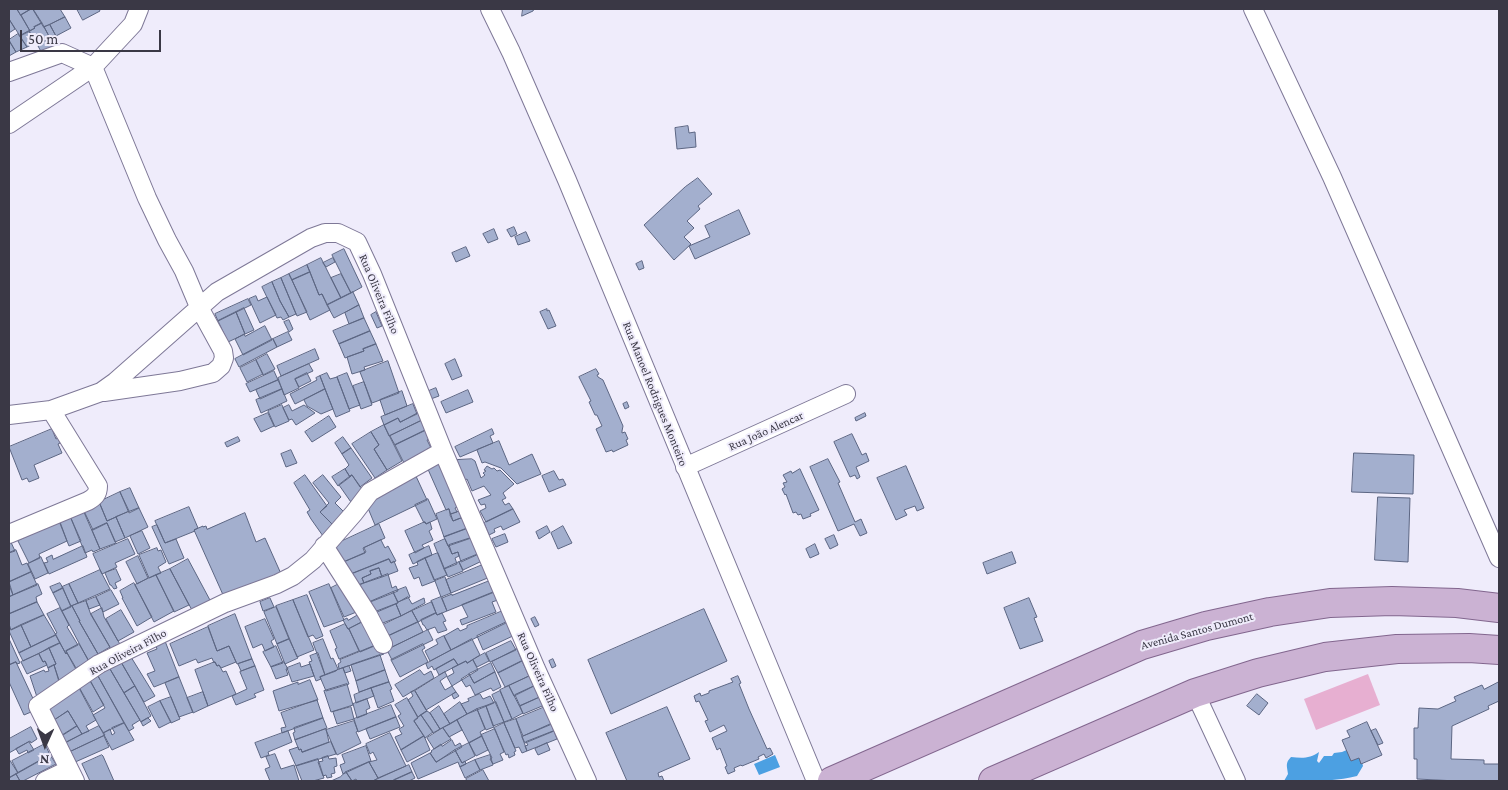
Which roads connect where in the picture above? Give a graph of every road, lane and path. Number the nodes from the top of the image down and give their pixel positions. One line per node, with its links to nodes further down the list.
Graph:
1 (139, 9): 4 (street)
2 (490, 9): 13 (street, Rua Manoel Rodrigues Monteiro)
3 (1253, 9): 16 (street)
4 (93, 67): 5 (street); 6 (street); 7 (street)
5 (9, 72)
6 (9, 124)
7 (200, 309): 8 (street, Rua Oliveira Filho); 8 (street); 12 (street, Rua Oliveira Filho)
8 (101, 392): 10 (street)
9 (846, 394): 13 (street, Rua João Alencar)
10 (51, 410): 11 (street); 14 (street)
11 (9, 415)
12 (443, 451): 15 (street, Rua Oliveira Filho); 23 (street, Rua Oliveira Filho)
13 (685, 467): 24 (street, Rua Manoel Rodrigues Monteiro)
14 (9, 534)
15 (324, 546): 18 (street); 21 (street, Rua Oliveira Filho)
16 (1499, 558)
17 (1499, 608): 25 (main road, Avenida Santos Dumont)
18 (383, 644)
19 (1499, 650): 20 (main road)
20 (1195, 693): 26 (main road); 27 (street)
21 (71, 776): 22 (street)
22 (45, 781)
23 (587, 781)
24 (816, 781)
25 (832, 781)
26 (993, 781)
27 (1236, 781)

